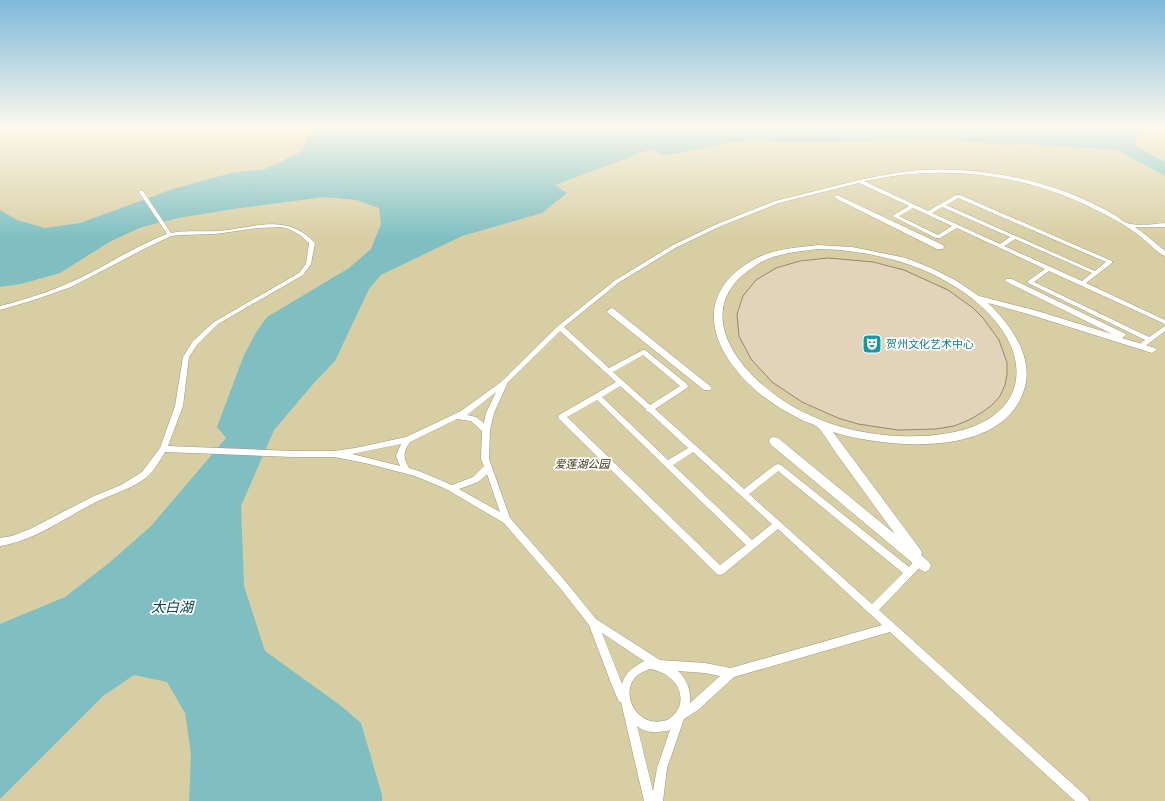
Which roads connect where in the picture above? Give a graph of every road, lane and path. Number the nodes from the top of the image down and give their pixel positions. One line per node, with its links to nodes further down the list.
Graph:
1 (858, 181): 5 (lane); 9 (lane); 23 (lane)
2 (141, 192): 10 (lane)
3 (837, 197): 13 (street)
4 (942, 205): 6 (lane); 11 (lane); 16 (lane)
5 (913, 206): 6 (lane); 8 (lane)
6 (928, 213): 8 (lane)
7 (1165, 225): 9 (lane)
8 (956, 226): 12 (lane)
9 (1129, 226): 14 (lane)
10 (170, 235): 20 (lane); 38 (lane)
11 (1014, 237): 12 (lane); 16 (lane)
12 (1000, 246): 15 (lane)
13 (940, 247)
14 (1165, 254)
15 (1048, 269): 18 (lane); 25 (lane)
16 (1096, 273): 18 (lane)
17 (1009, 281): 26 (street)
18 (1082, 284): 22 (lane)
19 (976, 297): 26 (street); 34 (street); 34 (street)
20 (0, 308)
21 (611, 311): 30 (street)
22 (1165, 322)
23 (560, 328): 27 (lane); 28 (lane)
24 (1165, 328): 25 (lane)
25 (1150, 340): 26 (lane)
26 (1142, 345)
27 (609, 371): 29 (lane); 32 (lane)
28 (505, 381): 33 (lane); 35 (lane)
29 (621, 382): 31 (lane); 32 (lane)
30 (707, 388)
31 (597, 396): 41 (lane); 49 (lane)
32 (649, 408): 39 (lane)
33 (455, 417): 35 (lane); 36 (lane)
34 (820, 423): 50 (street)
35 (486, 430): 42 (lane)
36 (407, 440): 40 (lane); 43 (lane)
37 (774, 441): 50 (street)
38 (163, 448): 40 (lane); 48 (lane)
39 (694, 448): 41 (lane); 45 (lane)
40 (334, 454): 43 (lane)
41 (668, 464): 49 (lane)
42 (488, 468): 44 (lane); 46 (lane)
43 (406, 471): 44 (lane)
44 (451, 488): 46 (lane)
45 (744, 493): 47 (lane); 51 (lane)
46 (507, 520): 53 (lane)
47 (778, 524): 49 (lane); 52 (lane)
48 (0, 542)
49 (752, 544)
50 (920, 561): 51 (lane)
51 (909, 573): 52 (lane)
52 (872, 610): 54 (lane)
53 (593, 622): 55 (lane); 57 (lane)
54 (891, 628): 56 (lane); 61 (lane)
55 (660, 665): 56 (lane); 57 (lane); 58 (lane)
56 (731, 673): 58 (lane)
57 (626, 703): 58 (lane); 59 (lane)
58 (680, 716): 60 (lane)
59 (650, 801)
60 (657, 801)
61 (1083, 801)

